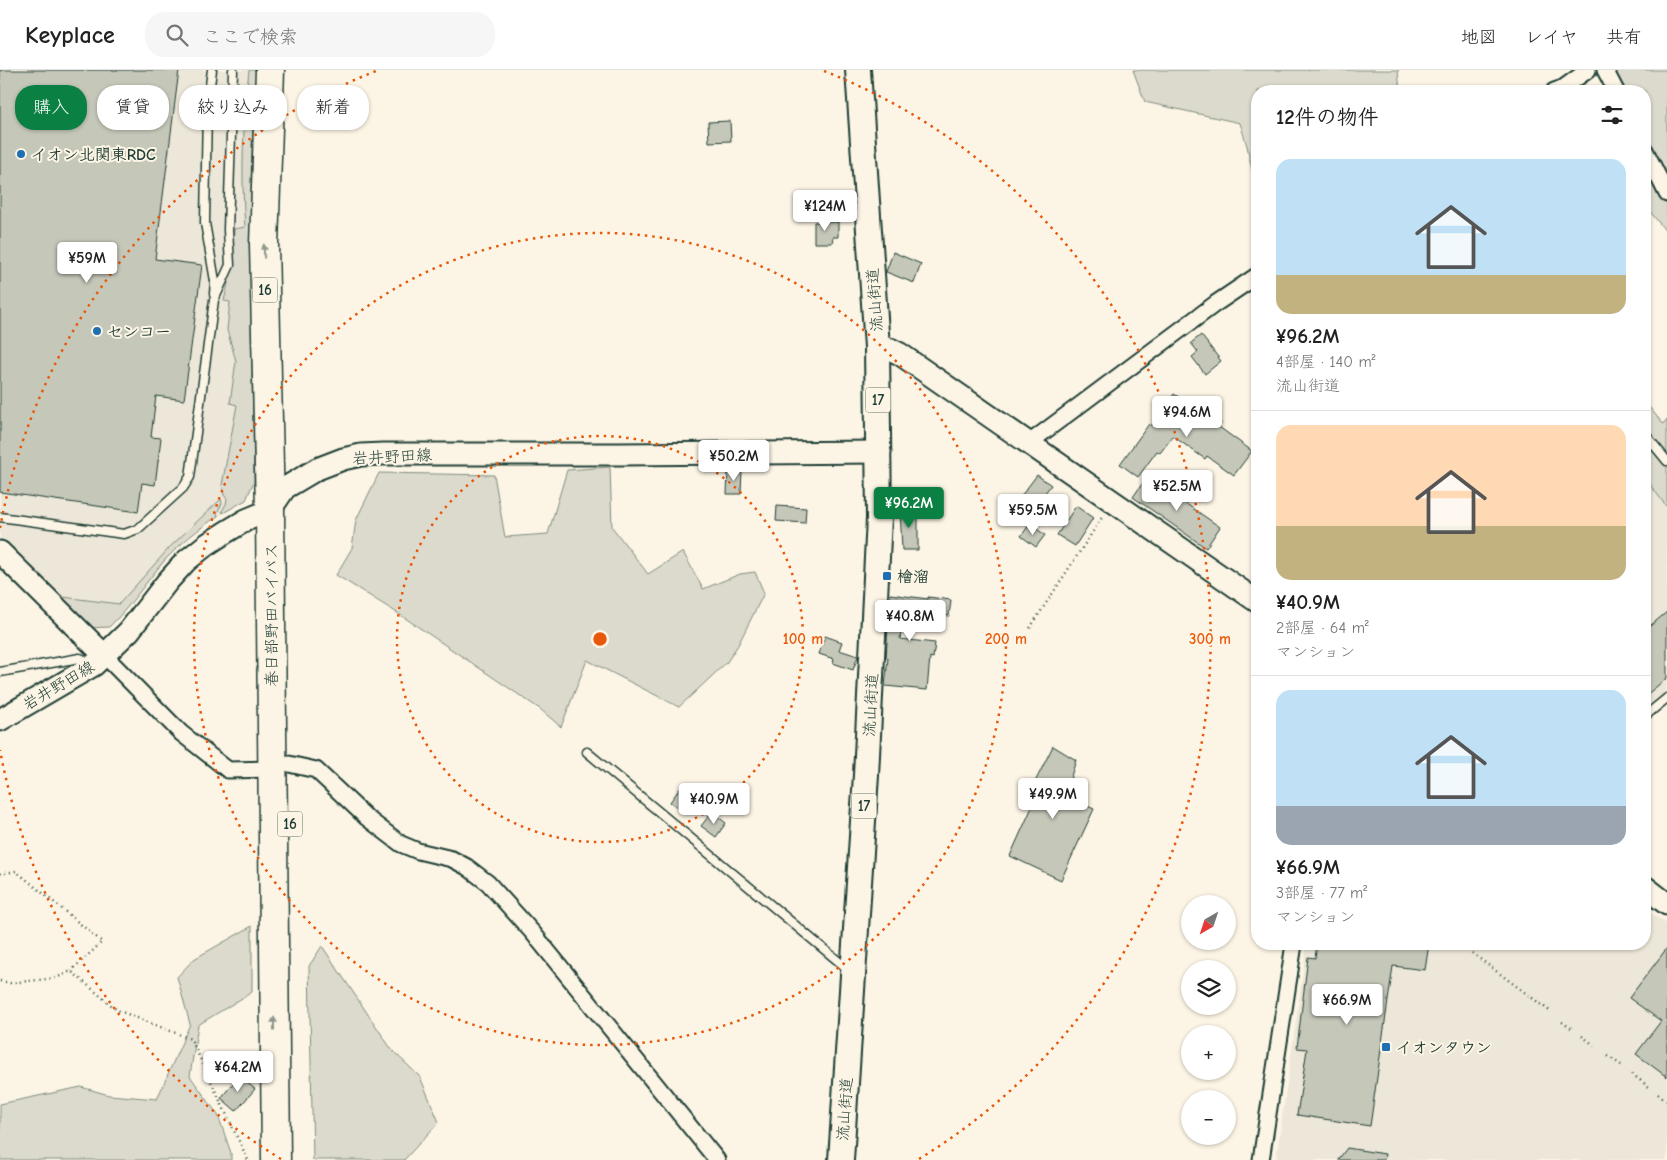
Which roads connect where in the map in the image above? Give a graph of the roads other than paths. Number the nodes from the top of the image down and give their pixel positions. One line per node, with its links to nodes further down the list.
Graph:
1 (212, 70): 13 (lane)
2 (233, 70): 13 (lane)
3 (270, 70): 19 (highway, 春日部野田バイパス / 16, one-way to 3)
4 (286, 70): 19 (highway, 春日部野田バイパス / 16)
5 (858, 70): 14 (main road, 流山街道 / 17)
6 (1588, 70): 8 (street)
7 (1605, 70): 9 (street)
8 (1567, 85)
9 (1613, 85)
10 (1651, 162): 11 (street)
11 (1667, 194)
12 (1251, 280): 16 (street)
13 (214, 300): 20 (lane)
14 (877, 347): 16 (main road); 17 (main road, 流山街道 / 17)
15 (1651, 441): 18 (lane)
16 (1029, 443): 22 (main road)
17 (880, 452): 19 (main road, 岩井野田線); 33 (main road, 流山街道 / 17)
18 (1667, 461)
19 (278, 499): 23 (main road, 岩井野田線); 29 (highway, 春日部野田バイパス / 16)
20 (0, 517)
21 (0, 552): 23 (main road)
22 (1251, 597)
23 (99, 660): 24 (lane); 27 (main road, 岩井野田線); 29 (street)
24 (0, 672)
25 (1667, 698): 26 (lane)
26 (1651, 711)
27 (0, 720)
28 (587, 752): 33 (lane)
29 (281, 766): 34 (highway, 春日部野田バイパス / 16, one-way to 29); 35 (highway, 春日部野田バイパス / 16); 36 (street)
30 (1651, 892): 31 (main road)
31 (1667, 904)
32 (1293, 950): 38 (street)
33 (853, 973): 37 (main road, 流山街道 / 17)
34 (276, 1160)
35 (294, 1160)
36 (717, 1160)
37 (841, 1160)
38 (1261, 1160)

